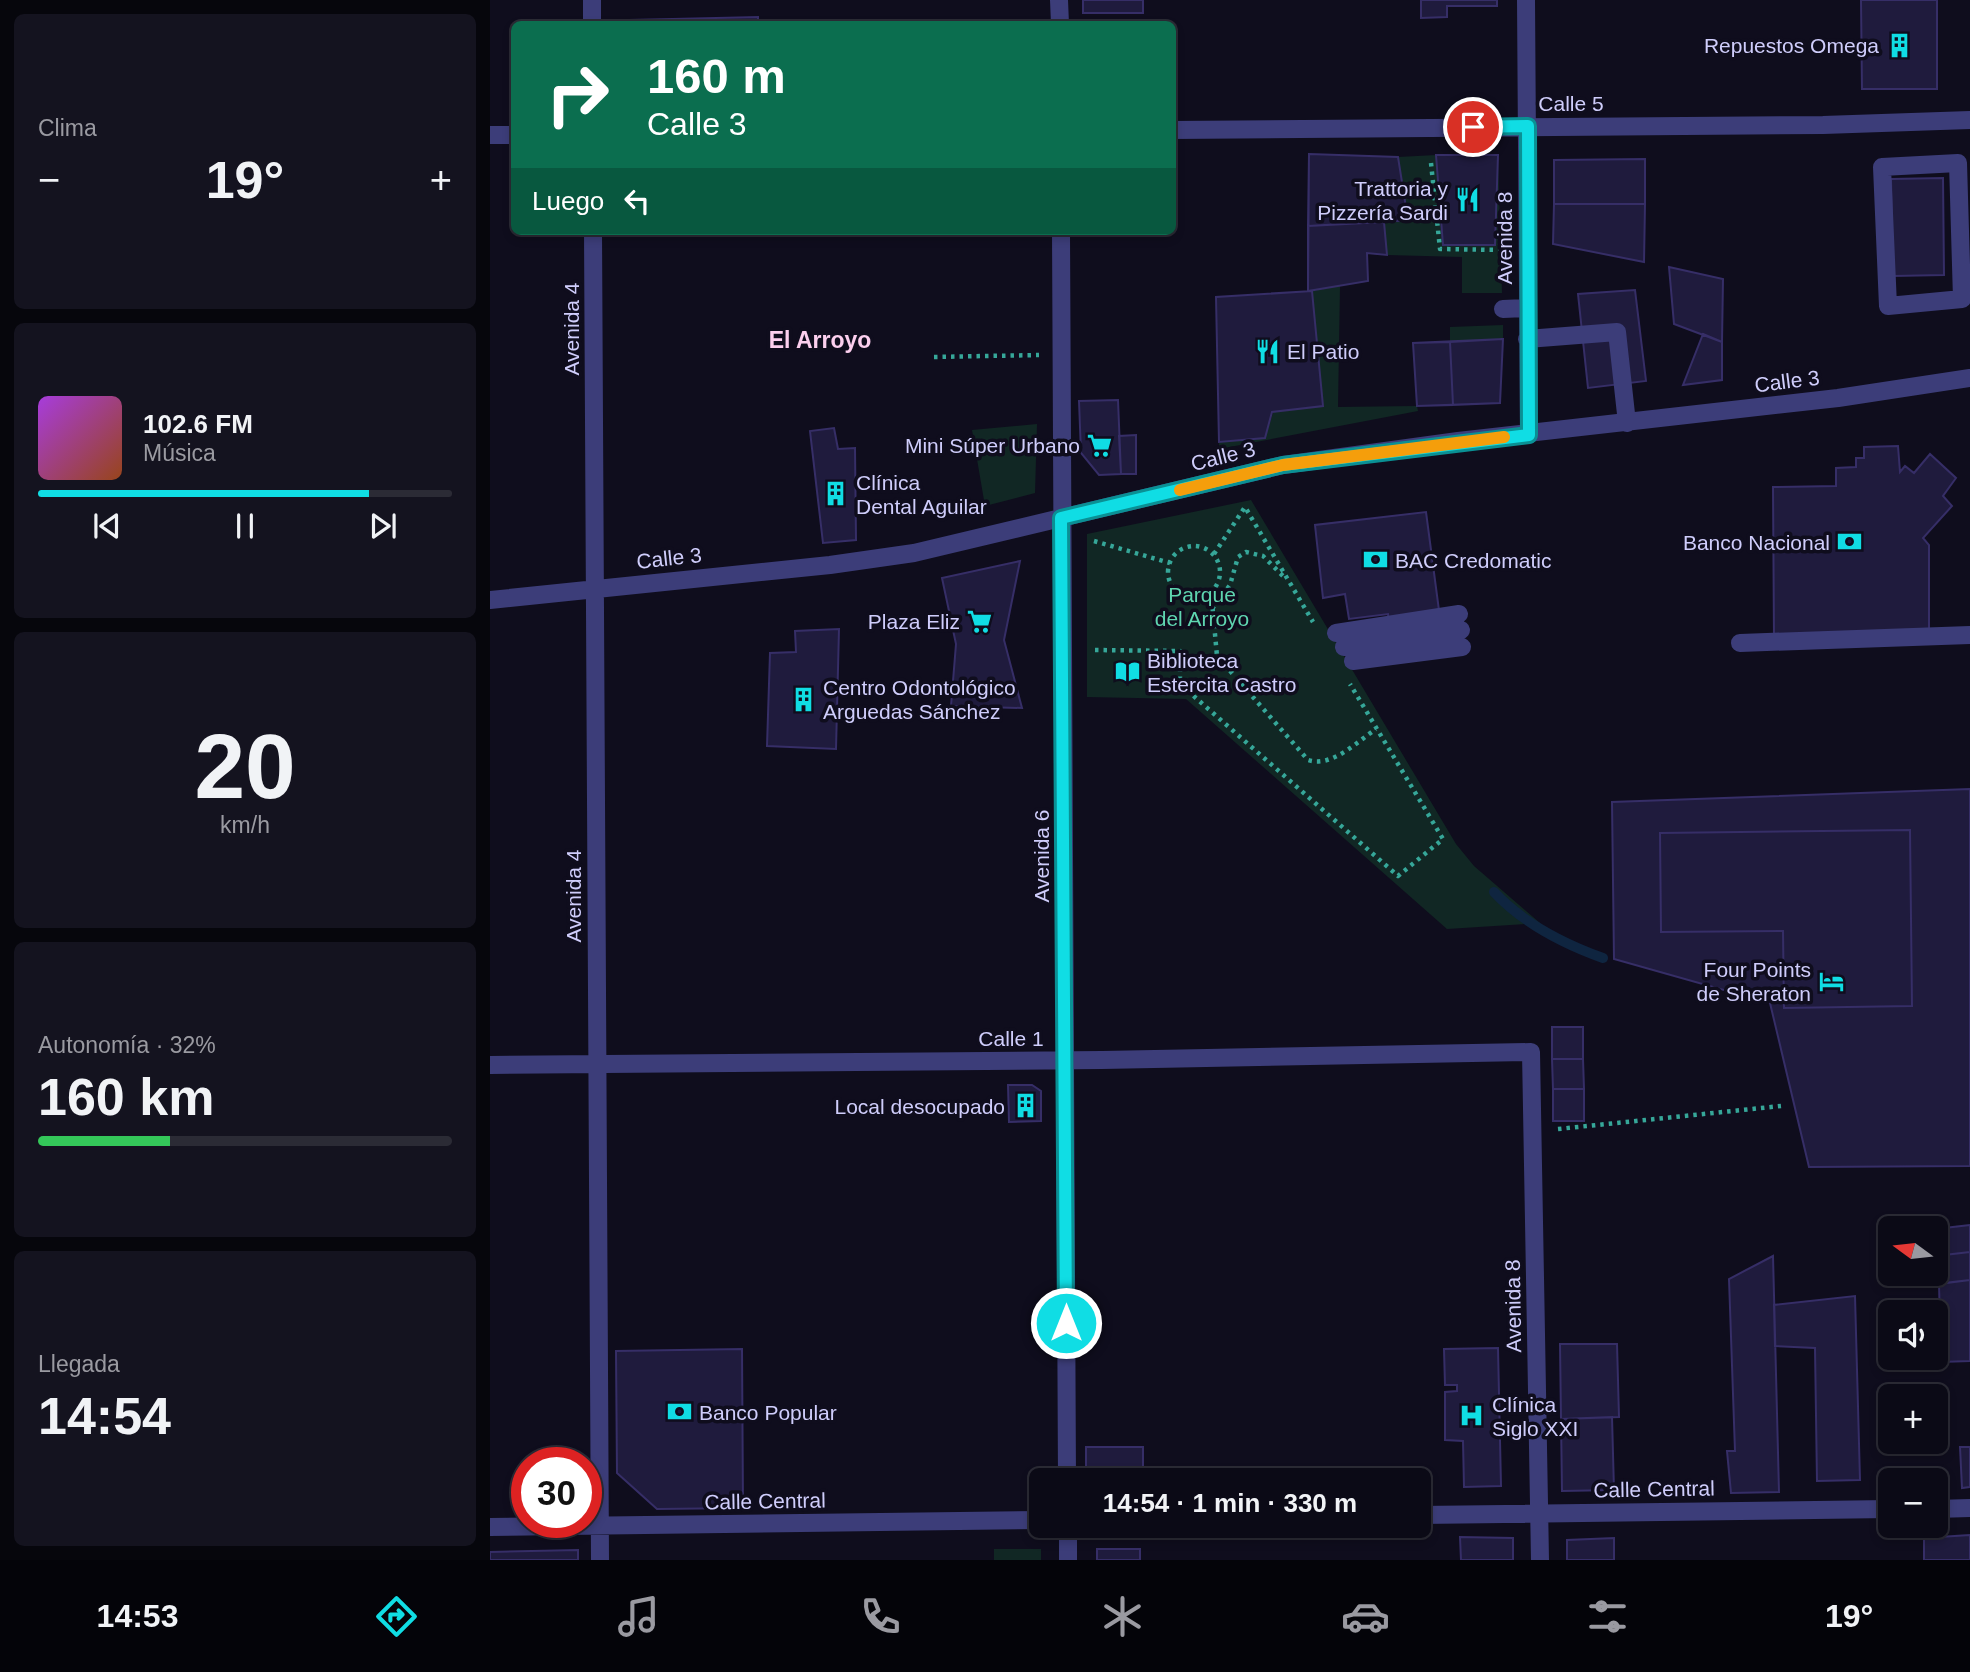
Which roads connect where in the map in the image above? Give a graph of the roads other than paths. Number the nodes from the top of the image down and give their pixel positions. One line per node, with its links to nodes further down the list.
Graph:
1 (592, 0): 4 (street)
2 (1059, 0): 5 (street)
3 (1526, 0): 7 (street, Avenida 8)
4 (592, 21)
5 (1060, 21)
6 (1970, 120): 7 (street, Calle 5)
7 (1528, 126): 8 (street, Calle 5); 14 (street, Avenida 8)
8 (1176, 131)
9 (490, 135): 10 (street)
10 (511, 135)
11 (593, 235): 21 (street, Avenida 4)
12 (1061, 235): 20 (street, Avenida 6)
13 (1888, 306): 13 (street)
14 (1527, 308): 15 (street); 16 (street, Avenida 8)
15 (1503, 309)
16 (1527, 340): 18 (street); 19 (street, Avenida 8)
17 (1970, 378): 18 (street, Calle 3)
18 (1627, 423): 19 (street, Calle 3)
19 (1529, 435): 20 (street, Calle 3)
20 (1061, 518): 21 (street, Calle 3); 27 (street, Avenida 6)
21 (595, 588): 22 (street, Calle 3); 28 (street, Avenida 4)
22 (490, 600)
23 (1460, 631): 23 (street)
24 (1970, 635): 25 (street)
25 (1740, 643)
26 (1531, 1052): 27 (street, Calle 1); 35 (street, Avenida 8)
27 (1064, 1060): 28 (street, Calle 1); 31 (street, Avenida 6)
28 (596, 1063): 29 (street, Calle 1); 30 (street, Avenida 4)
29 (490, 1065)
30 (599, 1447)
31 (1068, 1468)
32 (1948, 1508): 33 (street)
33 (1970, 1508)
34 (1878, 1509): 35 (street, Calle Central)
35 (1540, 1514): 36 (street, Calle Central); 45 (street, Avenida 8)
36 (1431, 1515)
37 (1029, 1520): 38 (street, Calle Central)
38 (602, 1525)
39 (490, 1527): 40 (street, Calle Central)
40 (511, 1527)
41 (600, 1538): 43 (street, Avenida 4)
42 (1068, 1538): 44 (street)
43 (600, 1560)
44 (1068, 1560)
45 (1540, 1560)

